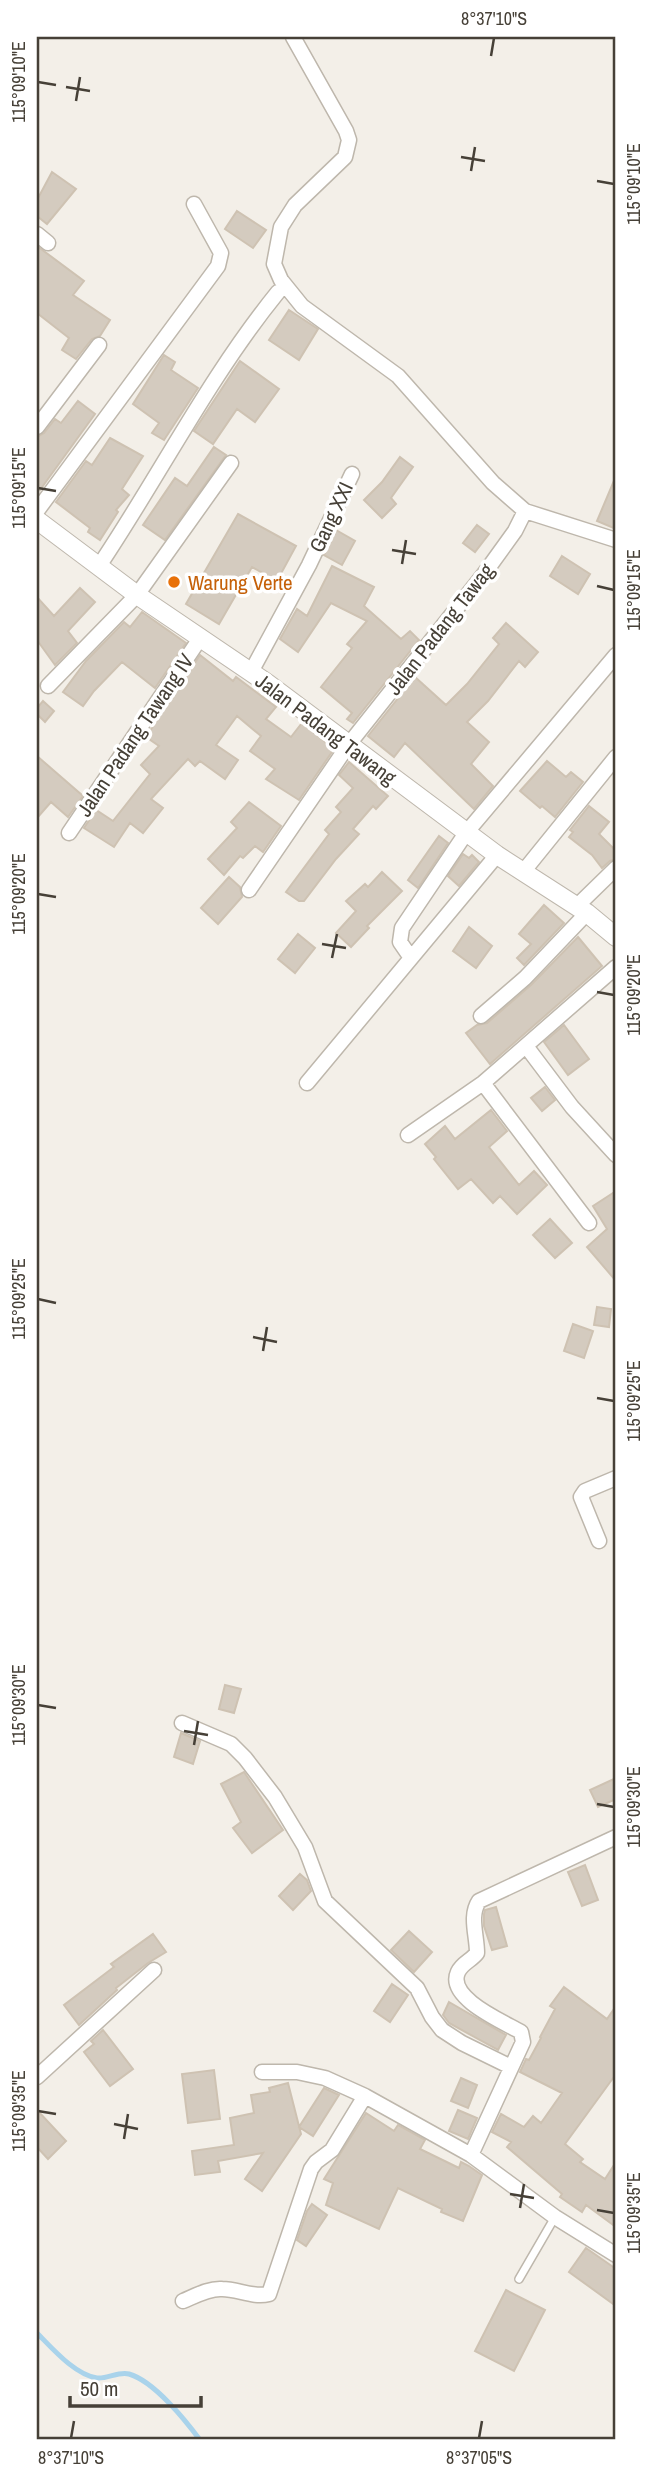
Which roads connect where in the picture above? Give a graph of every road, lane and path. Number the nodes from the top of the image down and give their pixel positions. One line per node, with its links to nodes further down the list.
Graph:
1 (293, 37): 9 (street)
2 (194, 204): 8 (street)
3 (278, 292): 12 (street)
4 (99, 345): 5 (street)
5 (37, 427)
6 (231, 463): 13 (street)
7 (352, 474): 16 (street, Gang XXI)
8 (37, 511)
9 (525, 511): 11 (street); 18 (street, Jalan Padang Tawag)
10 (37, 520): 12 (street, Jalan Padang Tawang)
11 (616, 540)
12 (99, 566): 13 (street, Jalan Padang Tawang)
13 (137, 594): 14 (street, Jalan Padang Tawang); 17 (street)
14 (201, 637): 16 (street, Jalan Padang Tawang); 20 (street, Jalan Padang Tawang IV)
15 (616, 655): 21 (street)
16 (251, 672): 18 (street, Jalan Padang Tawang)
17 (48, 686)
18 (349, 744): 21 (street, Jalan Padang Tawang); 25 (street, Jalan Padang Tawag)
19 (616, 757): 24 (street)
20 (69, 833)
21 (466, 833): 22 (street, Jalan Padang Tawang); 28 (street)
22 (496, 855): 24 (street, Jalan Padang Tawang); 28 (street)
23 (616, 868): 26 (street)
24 (523, 872): 26 (street, Jalan Padang Tawang)
25 (249, 890)
26 (582, 910): 27 (street, Jalan Padang Tawang); 30 (street)
27 (616, 937)
28 (411, 958): 32 (street)
29 (616, 967): 31 (street)
30 (481, 1016)
31 (526, 1046): 33 (street); 35 (street)
32 (307, 1083)
33 (483, 1083): 34 (street); 36 (street)
34 (408, 1135)
35 (616, 1154)
36 (589, 1223)
37 (616, 1478): 38 (street)
38 (599, 1541)
39 (182, 1723): 42 (street)
40 (616, 1837): 42 (street)
41 (154, 1970): 44 (street)
42 (512, 2067): 46 (street)
43 (262, 2072): 45 (street)
44 (37, 2077)
45 (365, 2096): 46 (street); 50 (street)
46 (471, 2155): 47 (street)
47 (555, 2217): 48 (street); 49 (lane)
48 (616, 2256)
49 (519, 2279)
50 (183, 2301)

